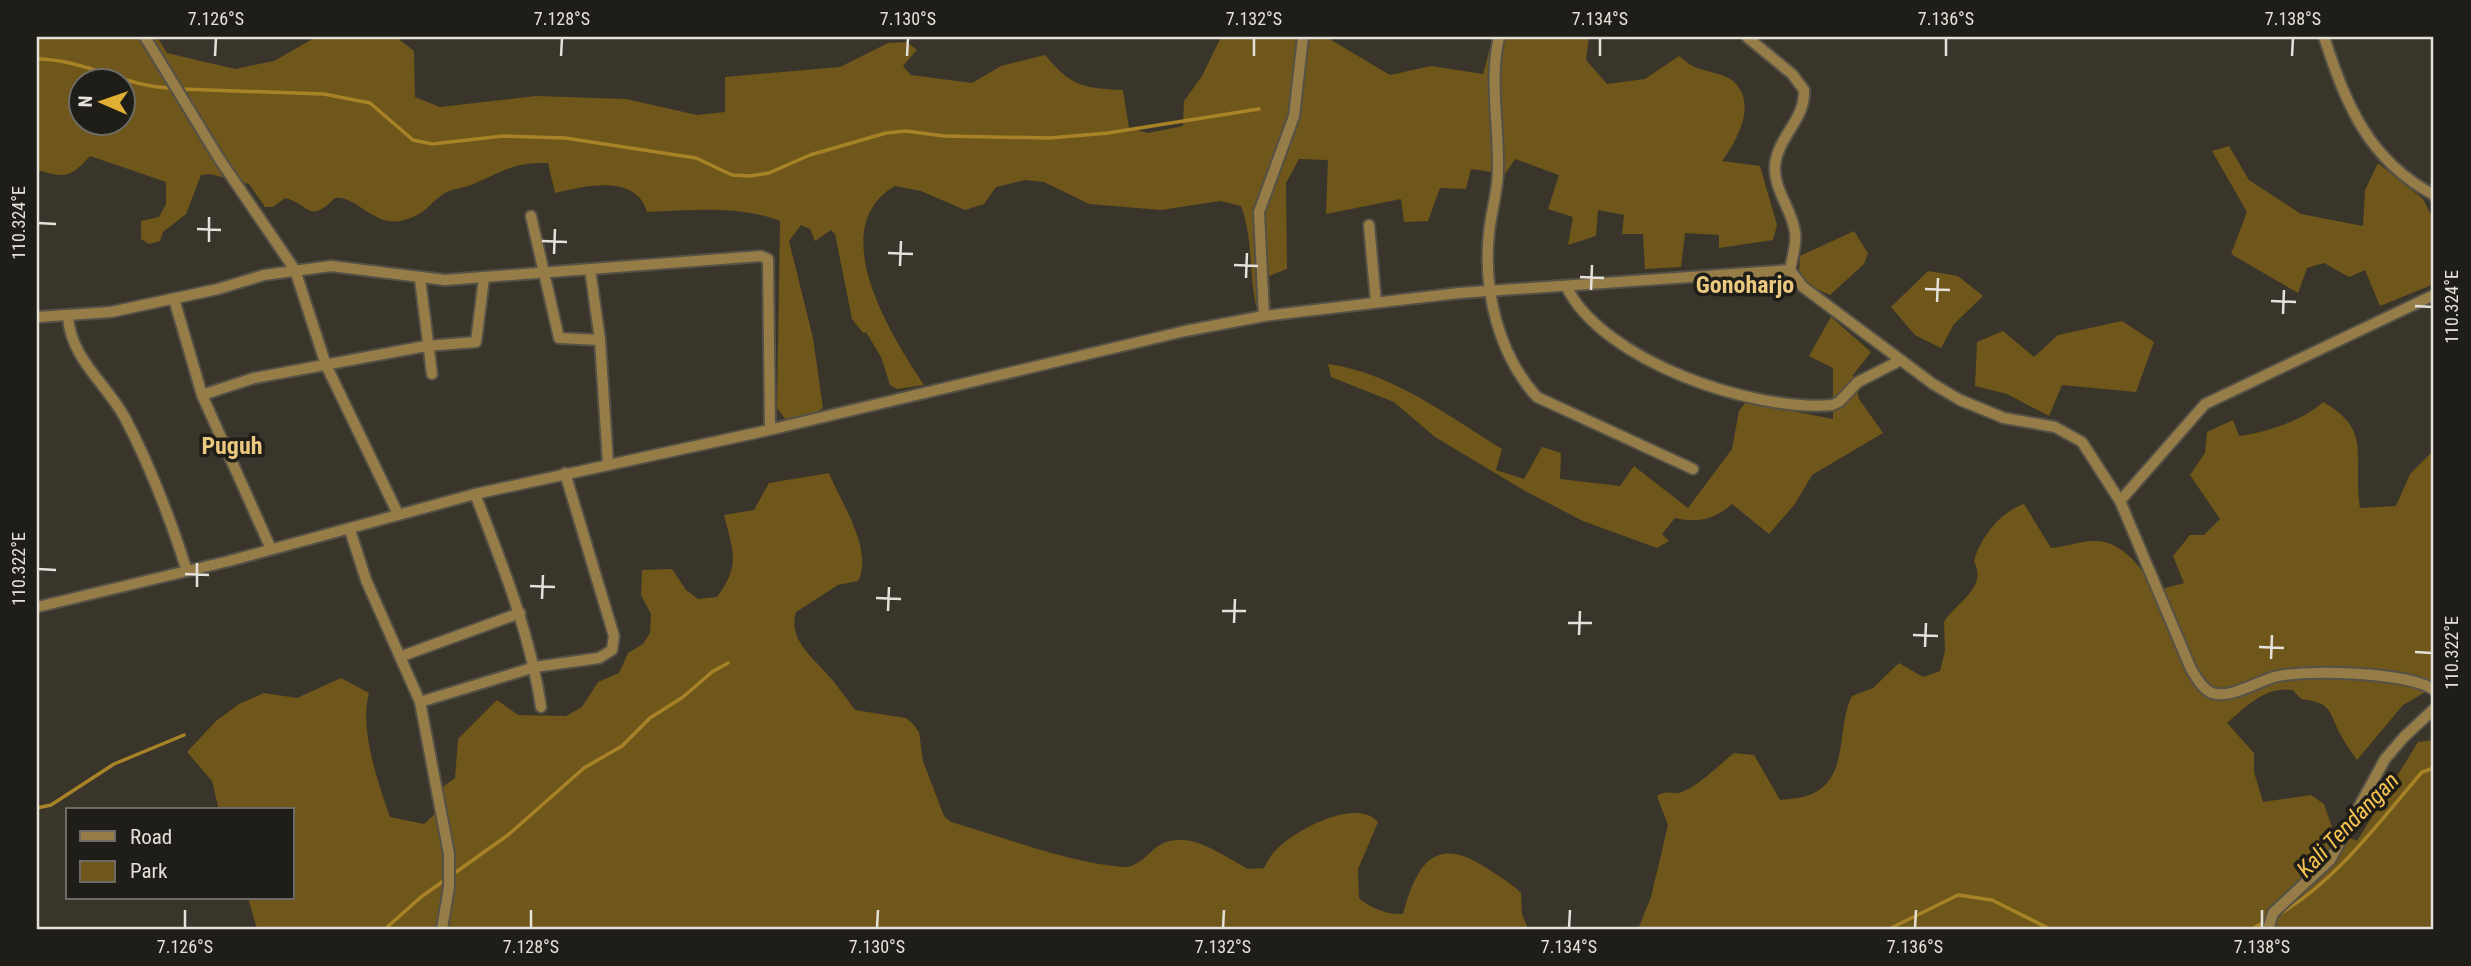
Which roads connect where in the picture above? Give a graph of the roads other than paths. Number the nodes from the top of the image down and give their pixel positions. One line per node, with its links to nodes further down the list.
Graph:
1 (145, 37): 10 (street)
2 (1303, 37): 20 (street)
3 (1499, 37): 16 (street)
4 (1747, 37): 11 (street)
5 (2324, 37): 6 (street)
6 (2434, 195)
7 (531, 216): 12 (street)
8 (1369, 225): 19 (street)
9 (590, 269): 12 (street); 23 (street); 29 (street)
10 (295, 270): 14 (street); 18 (street); 26 (street)
11 (1790, 270): 15 (street); 25 (street)
12 (545, 271): 13 (street); 23 (street)
13 (484, 278): 14 (street); 24 (street)
14 (420, 279): 24 (street)
15 (1566, 286): 16 (street); 25 (street)
16 (1490, 291): 19 (street); 31 (street)
17 (2434, 295): 34 (street)
18 (174, 299): 22 (street); 28 (street)
19 (1376, 302): 20 (street)
20 (1264, 316): 29 (street)
21 (37, 317): 22 (street)
22 (68, 317): 38 (street)
23 (600, 340): 30 (street)
24 (426, 346): 26 (street); 27 (street)
25 (1901, 360): 34 (street)
26 (326, 365): 28 (street); 35 (street)
27 (432, 374)
28 (202, 395): 37 (street)
29 (770, 429): 30 (street)
30 (608, 463): 32 (street)
31 (1693, 469)
32 (565, 473): 33 (street); 42 (street)
33 (475, 494): 35 (street); 40 (street)
34 (2120, 501): 43 (street)
35 (398, 514): 36 (street)
36 (350, 530): 37 (street); 41 (street)
37 (271, 549): 38 (street)
38 (187, 571): 39 (street)
39 (37, 607)
40 (520, 613): 41 (street); 42 (street)
41 (402, 656): 44 (street)
42 (535, 667): 44 (street); 45 (street)
43 (2434, 690)
44 (420, 702): 48 (street)
45 (541, 707)
46 (2434, 709): 47 (street)
47 (2271, 922)
48 (442, 929)

